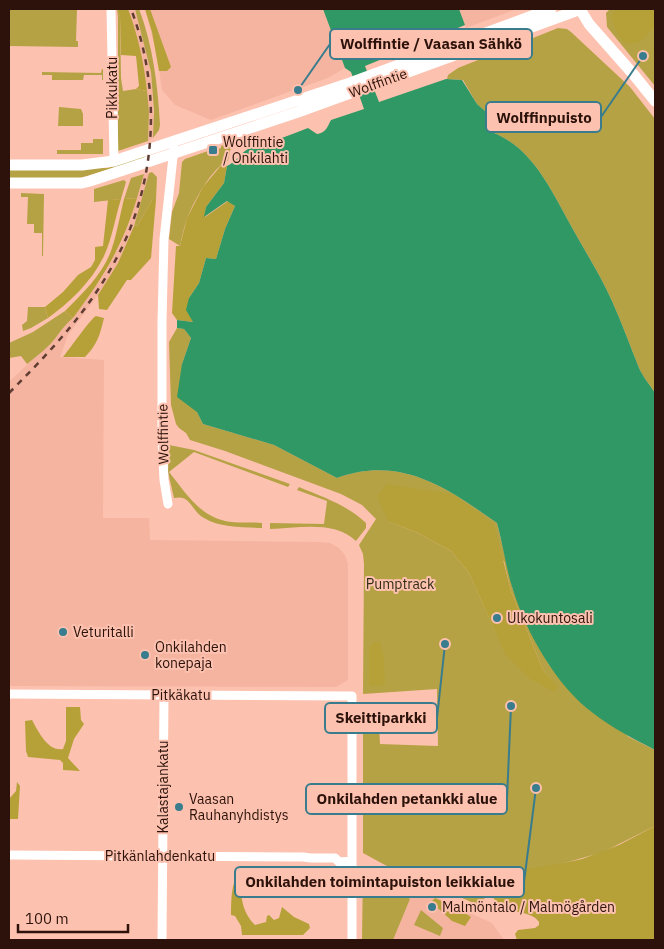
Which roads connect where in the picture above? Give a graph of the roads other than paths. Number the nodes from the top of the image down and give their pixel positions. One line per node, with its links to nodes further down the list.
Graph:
1 (551, 9): 4 (main road, Wolffintie)
2 (581, 9): 4 (main road, Wolffintie); 6 (main road)
3 (111, 12): 9 (street, Pikkukatu)
4 (375, 78): 5 (main road, Wolffintie)
5 (351, 87): 7 (main road, Wolffintie); 8 (main road, Wolffintie)
6 (655, 101)
7 (174, 140): 8 (street, Wolffintie); 9 (main road)
8 (173, 154): 11 (main road); 12 (street, Wolffintie)
9 (114, 161): 10 (main road)
10 (9, 165)
11 (9, 183)
12 (168, 504)
13 (9, 694): 14 (street, Pitkäkatu)
14 (164, 695): 16 (street, Kalastajankatu); 17 (street, Pitkäkatu)
15 (9, 855): 16 (street, Pitkänlahdenkatu)
16 (163, 856): 17 (street, Pitkänlahdenkatu); 18 (street, Kalastajankatu)
17 (352, 861): 19 (street)
18 (162, 940)
19 (352, 940)

